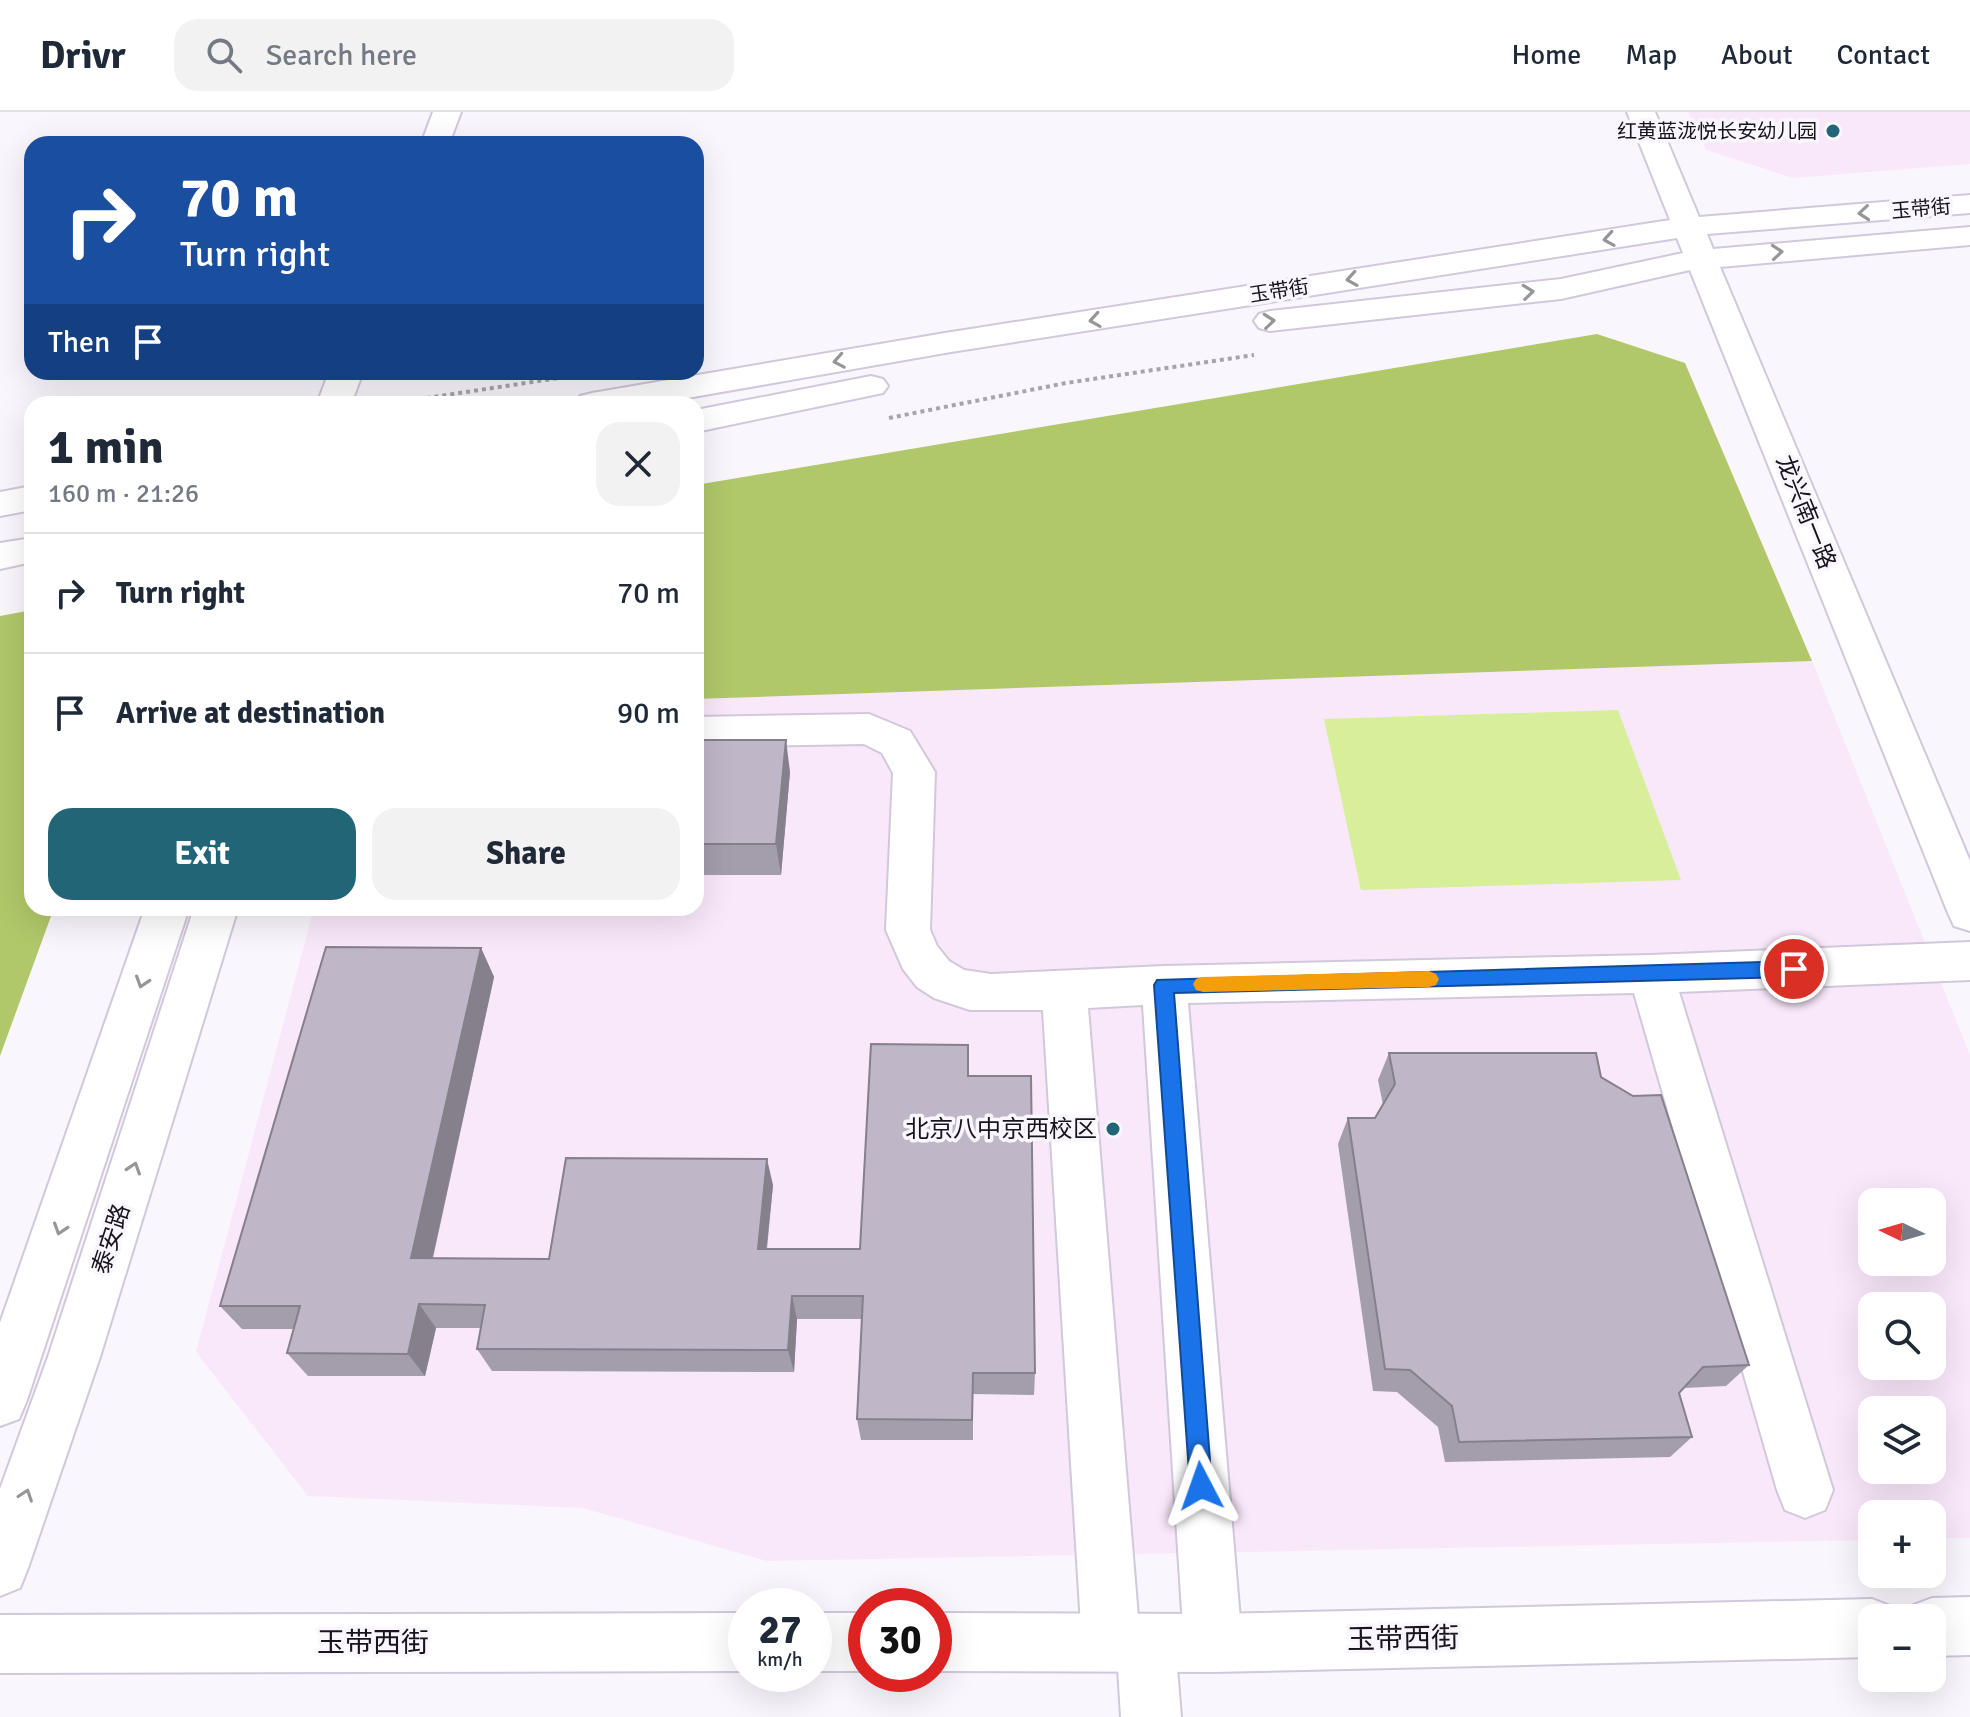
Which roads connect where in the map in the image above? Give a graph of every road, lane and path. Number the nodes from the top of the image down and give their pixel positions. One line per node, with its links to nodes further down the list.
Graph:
1 (447, 112): 4 (street)
2 (472, 112): 5 (street)
3 (1641, 112): 8 (street, 龙兴南一路)
4 (438, 136)
5 (463, 136)
6 (1970, 204): 8 (street, 玉带街, one-way to 8)
7 (1970, 236): 8 (street, 玉带街, one-way to 7)
8 (1692, 243): 11 (street, 玉带街, one-way to 11); 12 (street, 玉带街, one-way to 8); 18 (street, 龙兴南一路)
9 (547, 380): 10 (path)
10 (440, 396)
11 (638, 396)
12 (704, 419)
13 (24, 500): 14 (street)
14 (0, 504)
15 (24, 552): 16 (street)
16 (0, 556)
17 (704, 732): 24 (street)
18 (1970, 913)
19 (164, 916): 25 (street, one-way to 25)
20 (213, 916): 27 (street, 泰安路, one-way to 20)
21 (1970, 961): 22 (street)
22 (1651, 974): 23 (street); 26 (street)
23 (1164, 985): 24 (street); 34 (street)
24 (1064, 990): 33 (street)
25 (0, 1400)
26 (1805, 1490)
27 (0, 1568)
28 (1970, 1626): 29 (street)
29 (1946, 1627)
30 (1858, 1628): 34 (street, 玉带西街)
31 (728, 1642): 35 (street, 玉带西街)
32 (952, 1642): 33 (street, 玉带西街)
33 (1129, 1642): 34 (street, 玉带西街); 36 (street)
34 (1213, 1643)
35 (0, 1644)
36 (1151, 1717)

